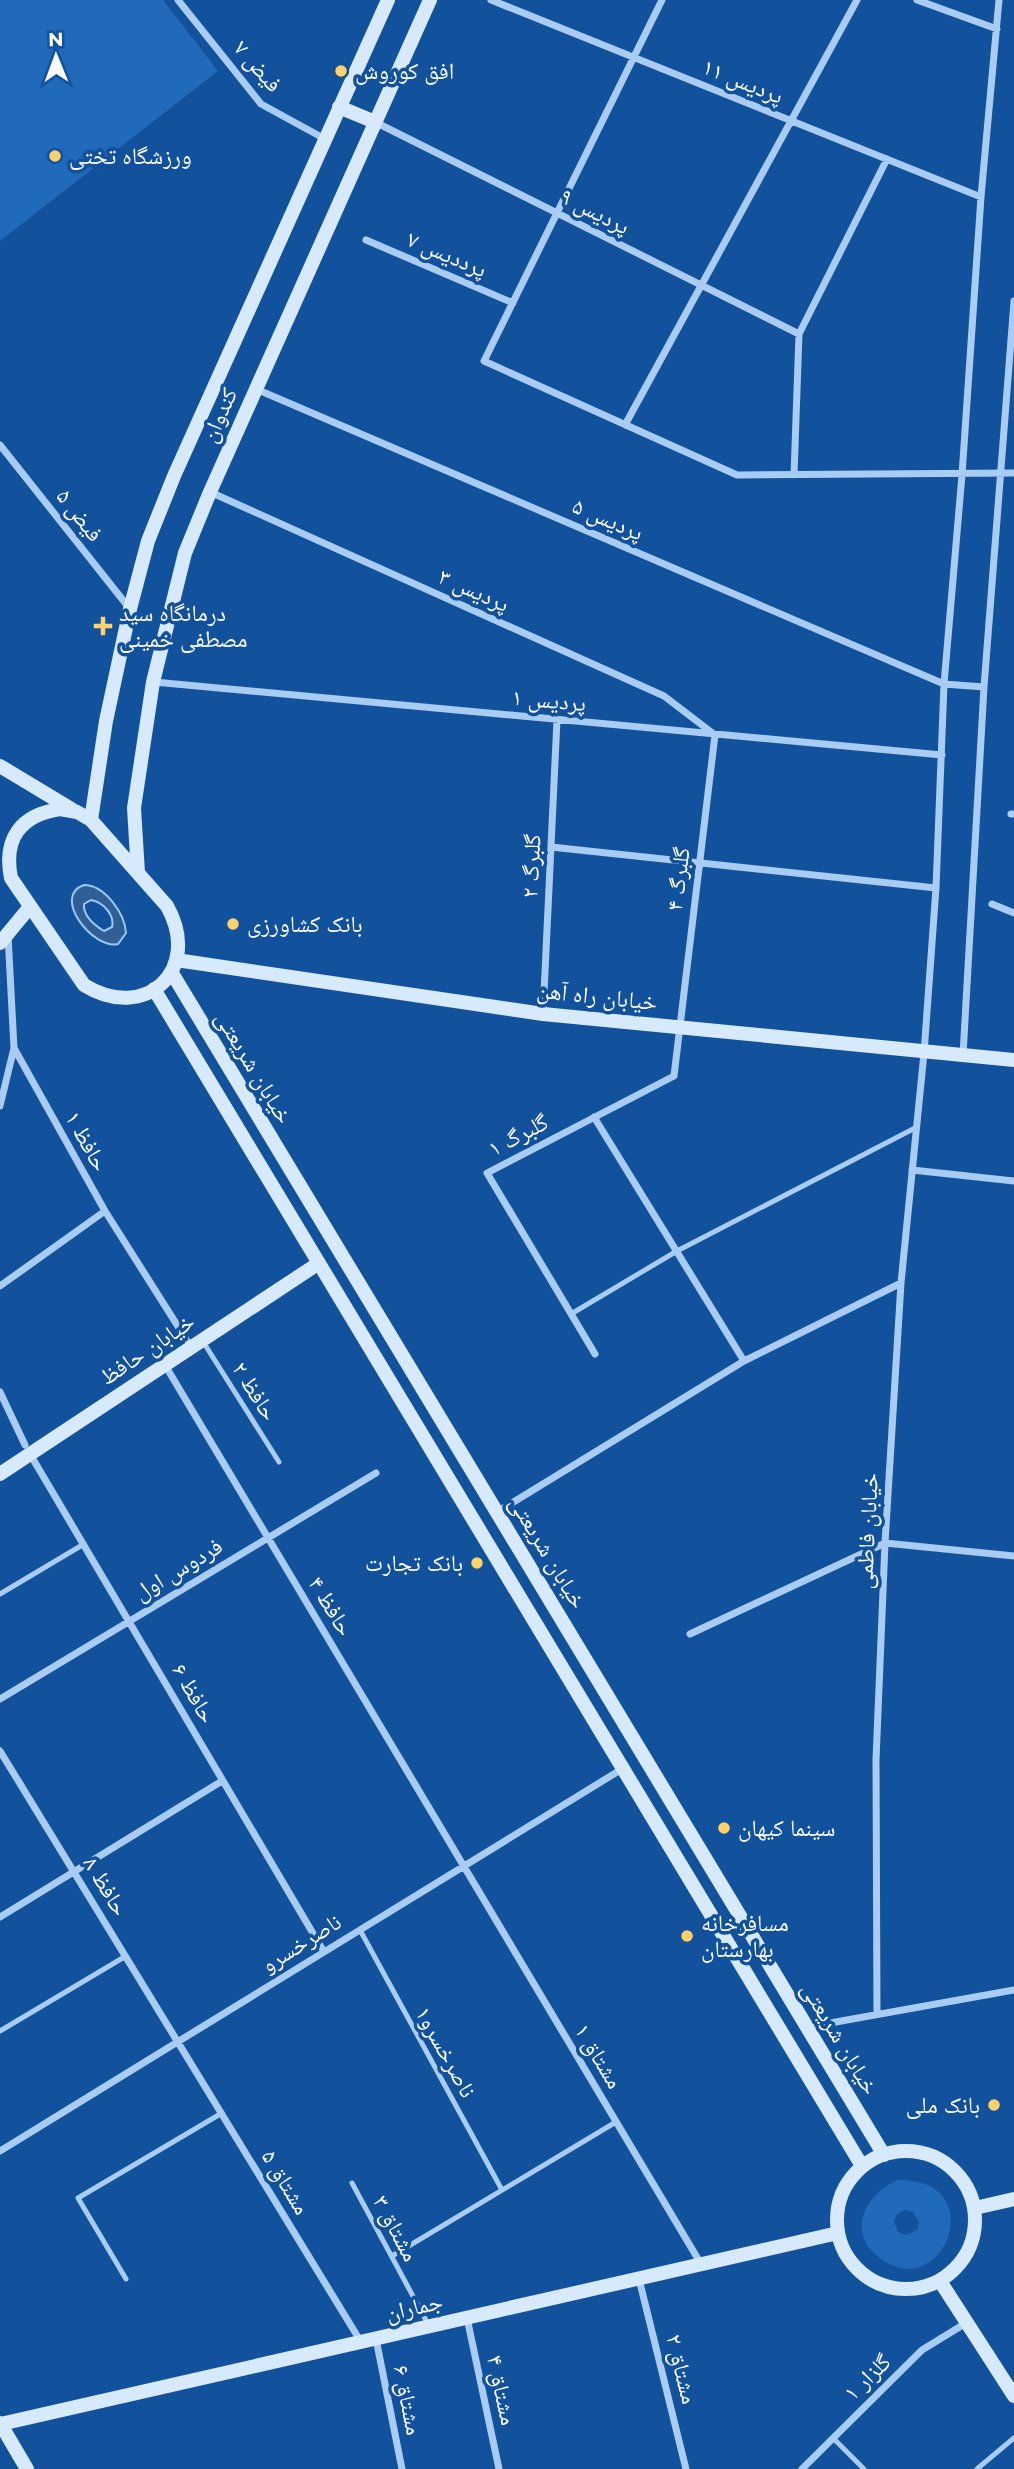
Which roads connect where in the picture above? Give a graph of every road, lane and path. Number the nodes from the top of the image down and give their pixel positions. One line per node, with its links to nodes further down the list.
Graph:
1 (178, 0): 14 (street, فیض ۷)
2 (388, 0): 11 (street, کندوان)
3 (430, 0): 12 (street, کندوان)
4 (491, 0): 10 (street, پردیس ۱۱)
5 (662, 0): 10 (street)
6 (857, 0): 13 (street)
7 (917, 0): 9 (street)
8 (999, 0): 9 (street, خیابان فاطمی)
9 (997, 29): 16 (street, خیابان فاطمی)
10 (634, 58): 13 (street, پردیس ۱۱); 17 (street)
11 (339, 107): 12 (street); 14 (street, کندوان)
12 (375, 122): 17 (street, پردیس ۹); 23 (street, کندوان)
13 (791, 122): 15 (street, پردیس ۱۱); 19 (street)
14 (325, 139): 31 (street, کندوان)
15 (887, 159): 16 (street, پردیس ۱۱); 22 (street)
16 (981, 197): 29 (street, خیابان فاطمی)
17 (557, 213): 19 (street, پردیس ۹); 21 (street)
18 (366, 240): 21 (street, پرددیس ۷)
19 (701, 285): 22 (street, پردیس ۹); 24 (street)
20 (1014, 301): 27 (street)
21 (513, 303): 24 (street)
22 (799, 334): 28 (street)
23 (256, 389): 30 (street, کندوان); 33 (street, پردیس ۵)
24 (625, 425): 28 (street)
25 (0, 445): 31 (street, فیض ۵)
26 (1014, 473): 27 (street)
27 (1000, 474): 29 (street); 34 (street)
28 (794, 475): 29 (street)
29 (962, 475): 33 (street, خیابان فاطمی)
30 (210, 492): 32 (street, کندوان); 36 (street, پردیس ۳)
31 (130, 609): 40 (street, کندوان)
32 (153, 682): 35 (street, پردیس ۱); 44 (street, کندوان)
33 (944, 684): 34 (street, پردیس ۵); 37 (street, خیابان فاطمی)
34 (984, 688): 56 (street)
35 (556, 720): 36 (street, پردیس ۱); 41 (street, گلبرگ ۲)
36 (715, 735): 37 (street, پردیس ۱); 42 (street, گلبرگ ۴)
37 (942, 755): 45 (street, خیابان فاطمی)
38 (0, 766): 39 (street)
39 (77, 812): 40 (street); 43 (street)
40 (91, 820): 44 (street)
41 (551, 847): 42 (street); 52 (street, گلبرگ ۲)
42 (699, 862): 45 (street); 53 (street, گلبرگ ۴)
43 (5, 873): 47 (street)
44 (138, 873): 50 (street)
45 (936, 888): 55 (street, خیابان فاطمی)
46 (992, 904): 48 (street)
47 (29, 908): 49 (street); 51 (street)
48 (1014, 914)
49 (4, 939): 54 (street, حافظ ۱)
50 (174, 966): 51 (street); 52 (street, خیابان راه آهن); 78 (street, خیابان شریعتی)
51 (154, 989): 65 (street, خیابان شریعتی)
52 (543, 1014): 53 (street, خیابان راه آهن)
53 (679, 1028): 55 (street, خیابان راه آهن); 59 (street, گلبرگ ۱)
54 (13, 1048): 58 (street); 63 (street, حافظ ۱)
55 (924, 1053): 56 (street, خیابان راه آهن); 60 (street, خیابان فاطمی)
56 (962, 1055): 57 (street, خیابان راه آهن)
57 (1014, 1060)
58 (0, 1106)
59 (594, 1117): 64 (street); 68 (street, گلبرگ ۱)
60 (916, 1127): 61 (street, خیابان فاطمی); 64 (lane)
61 (912, 1170): 62 (street); 66 (street, خیابان فاطمی)
62 (1014, 1181)
63 (104, 1211): 67 (street); 69 (street, حافظ ۱)
64 (677, 1251): 68 (lane); 71 (street)
65 (319, 1263): 69 (street, خیابان حافظ); 88 (street, خیابان شریعتی)
66 (901, 1283): 71 (street); 80 (street, خیابان فاطمی)
67 (0, 1286)
68 (571, 1314): 70 (street, گلبرگ ۱)
69 (196, 1344): 72 (street, خیابان حافظ); 75 (lane, حافظ ۲)
70 (595, 1354)
71 (744, 1361): 78 (street)
72 (164, 1365): 74 (street, خیابان حافظ); 79 (street, حافظ ۴)
73 (0, 1392): 74 (street, حافظ ۶)
74 (28, 1449): 77 (street, خیابان حافظ); 81 (street, حافظ ۶)
75 (279, 1462)
76 (376, 1473): 79 (street, فردوس اول)
77 (0, 1474)
78 (497, 1512): 98 (street, خیابان شریعتی)
79 (268, 1538): 84 (street, فردوس اول); 90 (street, حافظ ۴)
80 (886, 1543): 82 (street); 85 (street); 97 (street, خیابان فاطمی)
81 (84, 1544): 83 (lane); 84 (street, حافظ ۶)
82 (1014, 1556)
83 (0, 1594)
84 (129, 1621): 86 (street, فردوس اول); 89 (street, حافظ ۶)
85 (690, 1634)
86 (0, 1699)
87 (0, 1751): 91 (street, حافظ ۸)
88 (623, 1768): 90 (street, ناصرخسرو); 105 (street, خیابان شریعتی)
89 (222, 1781): 91 (street); 94 (street, حافظ ۶)
90 (464, 1866): 93 (street, ناصرخسرو); 102 (street, مشتاق ۱)
91 (74, 1871): 92 (street); 95 (street, حافظ ۸)
92 (0, 1917)
93 (360, 1930): 94 (street, ناصرخسرو); 107 (lane, ناصرخسرو۱)
94 (324, 1952): 100 (street, ناصرخسرو)
95 (126, 1956): 99 (lane); 100 (street, حافظ ۸)
96 (1014, 1990): 97 (street)
97 (877, 2014): 98 (street)
98 (807, 2027): 104 (street, خیابان شریعتی)
99 (0, 2031)
100 (178, 2042): 101 (street, مشتاق ۵); 103 (street, ناصرخسرو)
101 (222, 2113): 113 (lane); 119 (street, مشتاق ۵)
102 (616, 2122): 107 (lane); 112 (street, مشتاق ۱)
103 (0, 2151)
104 (884, 2155): 105 (street); 109 (street)
105 (862, 2166): 110 (street)
106 (352, 2183): 111 (lane, مشتاق ۳)
107 (502, 2190): 111 (lane)
108 (1014, 2199): 109 (street)
109 (975, 2208): 115 (street)
110 (838, 2233): 112 (street, جماران); 115 (street)
111 (391, 2256): 118 (lane, مشتاق ۳)
112 (701, 2264): 114 (street, جماران)
113 (126, 2279)
114 (639, 2279): 116 (street, جماران); 127 (street, مشتاق ۲)
115 (940, 2281): 117 (street)
116 (467, 2318): 118 (street, جماران); 126 (street, مشتاق ۴)
117 (967, 2322): 120 (street); 122 (street, گلزار ۱)
118 (430, 2327): 119 (street, جماران)
119 (368, 2341): 121 (street, جماران); 125 (street, مشتاق ۶)
120 (1014, 2396)
121 (1, 2424): 124 (street)
122 (832, 2438): 128 (street, گلزار ۱); 129 (lane)
123 (1014, 2438): 130 (lane)
124 (27, 2469)
125 (402, 2469)
126 (499, 2469)
127 (686, 2469)
128 (802, 2469)
129 (864, 2469)
130 (977, 2469)

